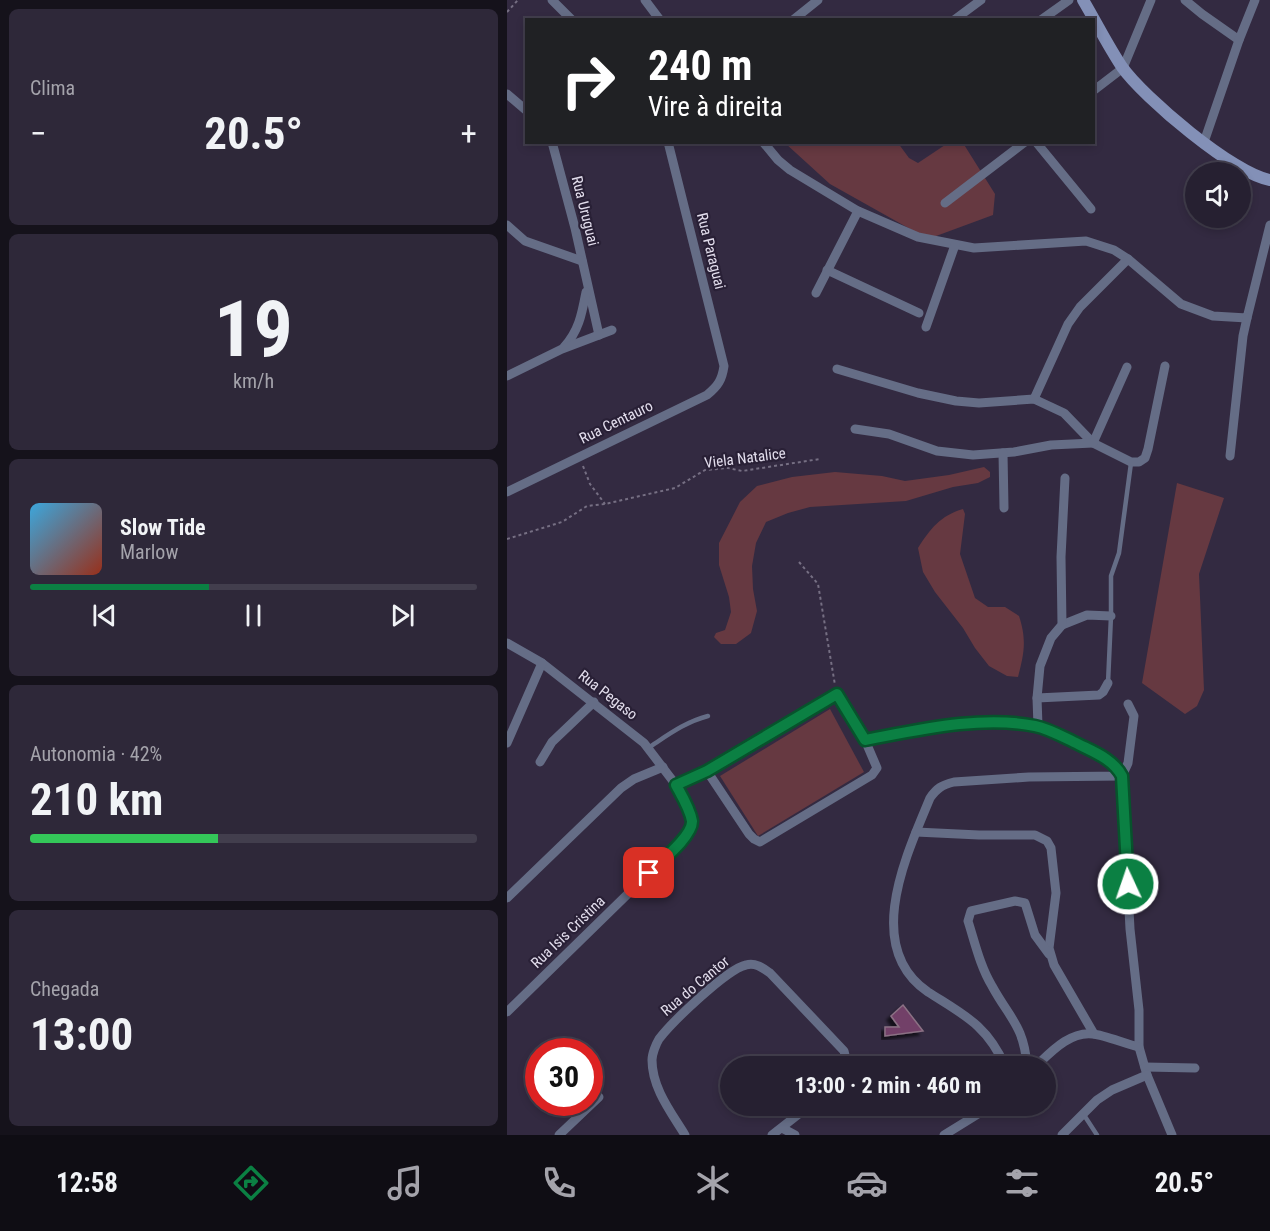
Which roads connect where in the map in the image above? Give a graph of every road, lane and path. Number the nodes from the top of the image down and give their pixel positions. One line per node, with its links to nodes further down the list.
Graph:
1 (517, 0): 11 (path)
2 (552, 0): 12 (street)
3 (645, 0): 13 (street)
4 (818, 0): 14 (street)
5 (981, 0): 15 (street)
6 (1069, 0): 16 (street)
7 (1083, 0): 17 (main road)
8 (1151, 0): 20 (street)
9 (1185, 0): 19 (street)
10 (1255, 0): 19 (street)
11 (507, 12)
12 (570, 18)
13 (658, 18)
14 (796, 18)
15 (957, 18)
16 (1044, 18)
17 (1094, 18)
18 (1095, 20): 20 (main road)
19 (1239, 40): 24 (street)
20 (1123, 68): 21 (street); 24 (main road)
21 (1095, 89)
22 (507, 94): 23 (street)
23 (525, 109)
24 (1205, 142): 30 (main road)
25 (553, 144): 40 (street, Rua Uruguai)
26 (668, 144): 50 (street, Rua Paraguai)
27 (765, 144): 33 (street)
28 (1022, 144): 31 (street)
29 (1038, 144): 32 (street)
30 (1270, 180)
31 (945, 203)
32 (1091, 209)
33 (858, 211): 38 (street); 41 (street)
34 (507, 225): 37 (street)
35 (1270, 225): 45 (street)
36 (507, 233): 37 (street)
37 (525, 241): 40 (street)
38 (955, 245): 39 (street); 46 (street)
39 (1128, 259): 45 (street); 55 (street)
40 (582, 261): 42 (street, Rua Uruguai)
41 (827, 270): 43 (street); 44 (street)
42 (587, 286): 48 (street, Rua Uruguai); 49 (street, Rua Uruguai)
43 (816, 293)
44 (919, 313)
45 (1247, 318): 60 (street)
46 (926, 327)
47 (612, 330): 48 (street)
48 (599, 335): 49 (street)
49 (562, 349): 54 (street)
50 (724, 366): 59 (street, Rua Centauro)
51 (1165, 366): 62 (street)
52 (1127, 367): 57 (street)
53 (837, 369): 55 (street)
54 (507, 376)
55 (1034, 399): 57 (street)
56 (855, 429): 58 (street)
57 (1093, 443): 58 (street); 62 (street)
58 (1003, 453): 66 (street)
59 (580, 456): 64 (street, Rua Centauro); 65 (path)
60 (1230, 456)
61 (820, 459): 65 (path, Viela Natalice)
62 (1131, 462): 69 (lane)
63 (1065, 478): 70 (street)
64 (507, 492)
65 (605, 504): 67 (path, Viela Natalice)
66 (1004, 508)
67 (507, 539)
68 (799, 562): 74 (path)
69 (1111, 616): 70 (street); 73 (lane)
70 (1062, 625): 75 (street)
71 (507, 643): 72 (street, Rua Pegaso)
72 (542, 663): 76 (street, Rua Pegaso); 81 (street)
73 (1108, 683): 75 (street)
74 (837, 694): 80 (street); 85 (street)
75 (1037, 698): 79 (street)
76 (594, 702): 82 (street, Rua Pegaso); 83 (street)
77 (1128, 704): 86 (street)
78 (708, 716): 82 (lane)
79 (1038, 726): 80 (street); 86 (street)
80 (865, 740): 85 (street)
81 (507, 743)
82 (648, 748): 84 (street, Rua Pegaso)
83 (540, 762)
84 (663, 767): 87 (street, Rua Pegaso); 89 (street)
85 (707, 771): 87 (street)
86 (1122, 776): 88 (street); 93 (street)
87 (676, 785): 91 (street, Rua Isis Cristina)
88 (916, 832): 90 (street); 95 (street)
89 (507, 898)
90 (1050, 955): 92 (street); 96 (street)
91 (507, 1012)
92 (1094, 1034): 93 (street); 97 (street)
93 (1139, 1047): 99 (street)
94 (845, 1056): 106 (street, Rua do Cantor)
95 (1001, 1056)
96 (1026, 1056)
97 (1048, 1056)
98 (1195, 1068): 99 (street)
99 (1146, 1071): 100 (street); 112 (street)
100 (1084, 1115): 110 (street); 111 (lane)
101 (580, 1116): 105 (street)
102 (797, 1116): 104 (street)
103 (976, 1116): 109 (street)
104 (782, 1128): 107 (street); 108 (street)
105 (559, 1135)
106 (685, 1135)
107 (772, 1135)
108 (795, 1135)
109 (944, 1135)
110 (1062, 1135)
111 (1097, 1135)
112 (1172, 1135)

